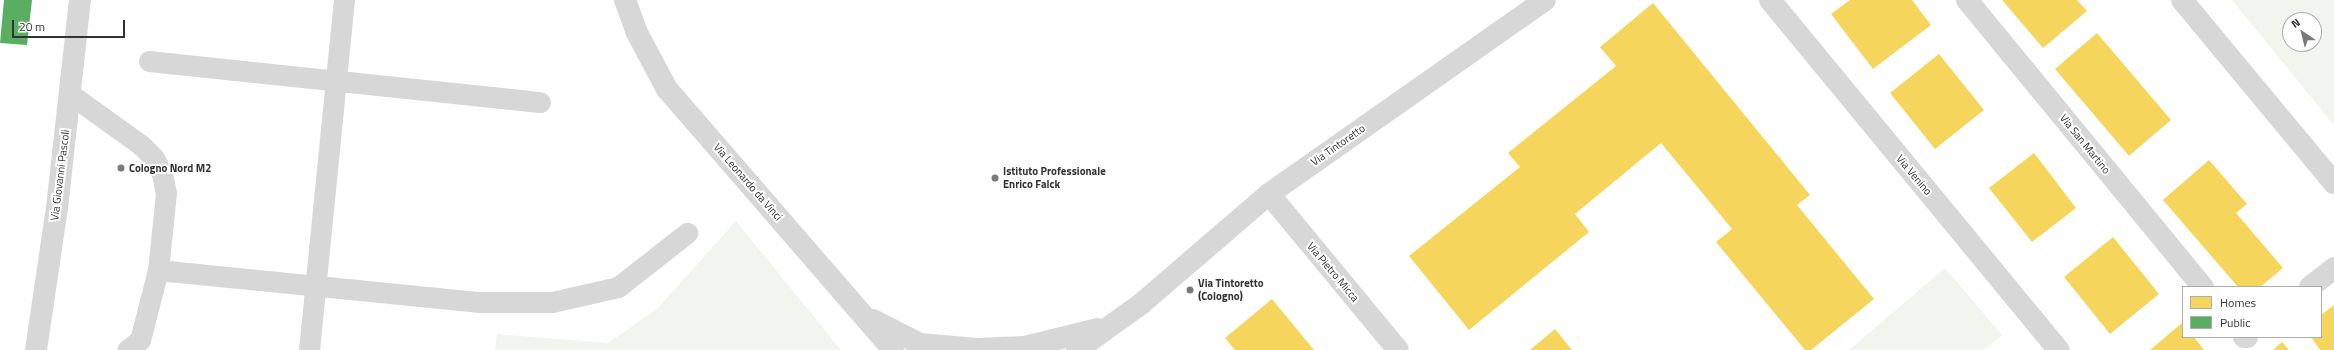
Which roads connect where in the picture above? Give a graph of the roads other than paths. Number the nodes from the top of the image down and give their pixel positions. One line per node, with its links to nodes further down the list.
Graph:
1 (80, 0): 10 (street, Via Giovanni Pascoli)
2 (344, 0): 9 (lane)
3 (625, 0): 21 (street, Via Leonardo da Vinci)
4 (1545, 0): 13 (street, Via Tintoretto)
5 (1770, 0): 30 (street, Via Venino)
6 (1967, 0): 18 (street, Via San Martino)
7 (2182, 0): 12 (street)
8 (149, 61): 9 (lane)
9 (336, 80): 11 (lane); 17 (lane)
10 (70, 94): 16 (lane); 23 (street, Via Giovanni Pascoli)
11 (540, 102)
12 (2334, 183)
13 (1269, 194): 20 (street, Via Tintoretto); 29 (street, Via Pietro Micca)
14 (687, 233): 17 (lane)
15 (2334, 268): 19 (street)
16 (158, 270): 17 (lane); 24 (lane)
17 (316, 285): 25 (lane)
18 (2202, 286)
19 (2311, 286)
20 (1141, 304): 22 (street, Via Tintoretto); 28 (street, Via Tintoretto)
21 (865, 316): 22 (street, Via Tintoretto); 26 (street, Via Leonardo da Vinci)
22 (1109, 327): 27 (street, Via Tintoretto)
23 (36, 350)
24 (127, 350)
25 (309, 350)
26 (893, 350)
27 (1077, 350)
28 (1102, 350)
29 (1398, 350)
30 (2058, 350)

